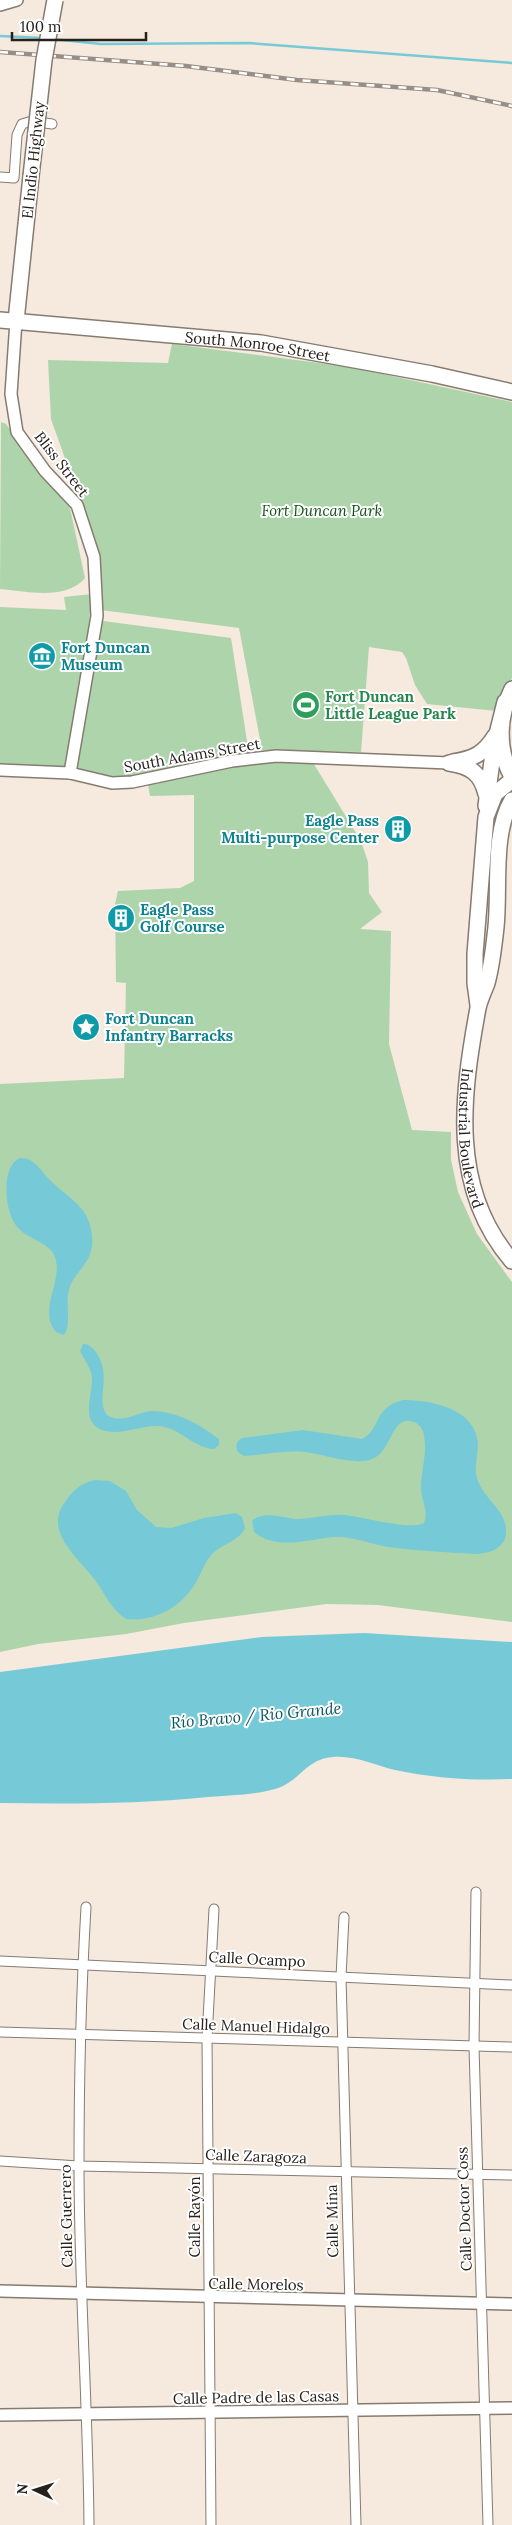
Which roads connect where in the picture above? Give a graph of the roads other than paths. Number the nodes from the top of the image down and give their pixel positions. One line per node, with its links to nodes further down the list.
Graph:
1 (17, 0): 3 (street)
2 (55, 0): 7 (main road, El Indio Highway, bridge)
3 (0, 5)
4 (52, 124): 5 (street)
5 (0, 177)
6 (0, 320): 7 (main road, South Monroe Street)
7 (16, 321): 8 (main road, South Monroe Street); 13 (street, Bliss Street)
8 (512, 392)
9 (509, 696): 10 (main road); 14 (main road)
10 (496, 734): 11 (main road); 15 (main road)
11 (449, 763): 13 (street, South Adams Street); 15 (main road)
12 (0, 770): 13 (street, South Adams Street)
13 (70, 773)
14 (512, 778): 17 (main road, Industrial Boulevard)
15 (487, 800): 17 (main road)
16 (512, 800): 19 (main road, Industrial Boulevard)
17 (486, 817): 20 (main road, Industrial Boulevard)
18 (512, 824): 19 (main road)
19 (501, 842): 20 (main road, Industrial Boulevard)
20 (479, 1006): 21 (main road, Industrial Boulevard)
21 (512, 1261)
22 (476, 1892): 30 (street, Calle Doctor Coss)
23 (86, 1907): 27 (street, Calle Guerrero)
24 (214, 1909): 28 (street, Calle Rayón)
25 (344, 1917): 29 (street, Calle Mina)
26 (0, 1960): 27 (street, Calle Ocampo)
27 (83, 1965): 28 (street, Calle Ocampo); 33 (street, Calle Guerrero)
28 (209, 1970): 29 (street, Calle Ocampo); 34 (street, Calle Rayón)
29 (340, 1977): 30 (street, Calle Ocampo); 35 (street, Calle Mina)
30 (474, 1983): 31 (street, Calle Ocampo); 36 (street, Calle Doctor Coss)
31 (512, 1985)
32 (0, 2032): 33 (street, Calle Manuel Hidalgo)
33 (80, 2034): 34 (street, Calle Manuel Hidalgo); 39 (street, Calle Guerrero)
34 (207, 2038): 35 (street, Calle Manuel Hidalgo); 40 (street, Calle Rayón)
35 (342, 2042): 36 (street, Calle Manuel Hidalgo); 41 (street, Calle Mina)
36 (474, 2047): 37 (street, Calle Manuel Hidalgo); 42 (street, Calle Doctor Coss)
37 (512, 2047)
38 (0, 2162): 39 (street, Calle Zaragoza)
39 (79, 2166): 40 (street, Calle Zaragoza); 45 (street, Calle Guerrero)
40 (208, 2168): 41 (street, Calle Zaragoza); 46 (street, Calle Rayón)
41 (345, 2173): 42 (street, Calle Zaragoza); 47 (street, Calle Mina)
42 (477, 2175): 43 (street, Calle Zaragoza); 48 (street, Calle Doctor Coss)
43 (512, 2175)
44 (0, 2291): 45 (street, Calle Morelos)
45 (82, 2293): 46 (street, Calle Morelos); 55 (street, Calle Guerrero)
46 (208, 2298): 47 (street, Calle Morelos); 53 (street, Calle Rayón)
47 (348, 2301): 48 (street, Calle Morelos); 52 (street, Calle Mina)
48 (481, 2304): 49 (street, Calle Morelos); 50 (street, Calle Doctor Coss)
49 (512, 2304)
50 (483, 2408): 51 (street, Calle Padre de las Casas); 52 (street, Calle Padre de las Casas); 59 (street, Calle Doctor Coss)
51 (512, 2408)
52 (351, 2411): 53 (street, Calle Padre de las Casas); 58 (street, Calle Mina)
53 (210, 2412): 55 (street, Calle Padre de las Casas); 57 (street, Calle Rayón)
54 (0, 2415): 55 (street, Calle Padre de las Casas)
55 (88, 2415): 56 (street, Calle Guerrero)
56 (89, 2525)
57 (211, 2525)
58 (356, 2525)
59 (488, 2525)

